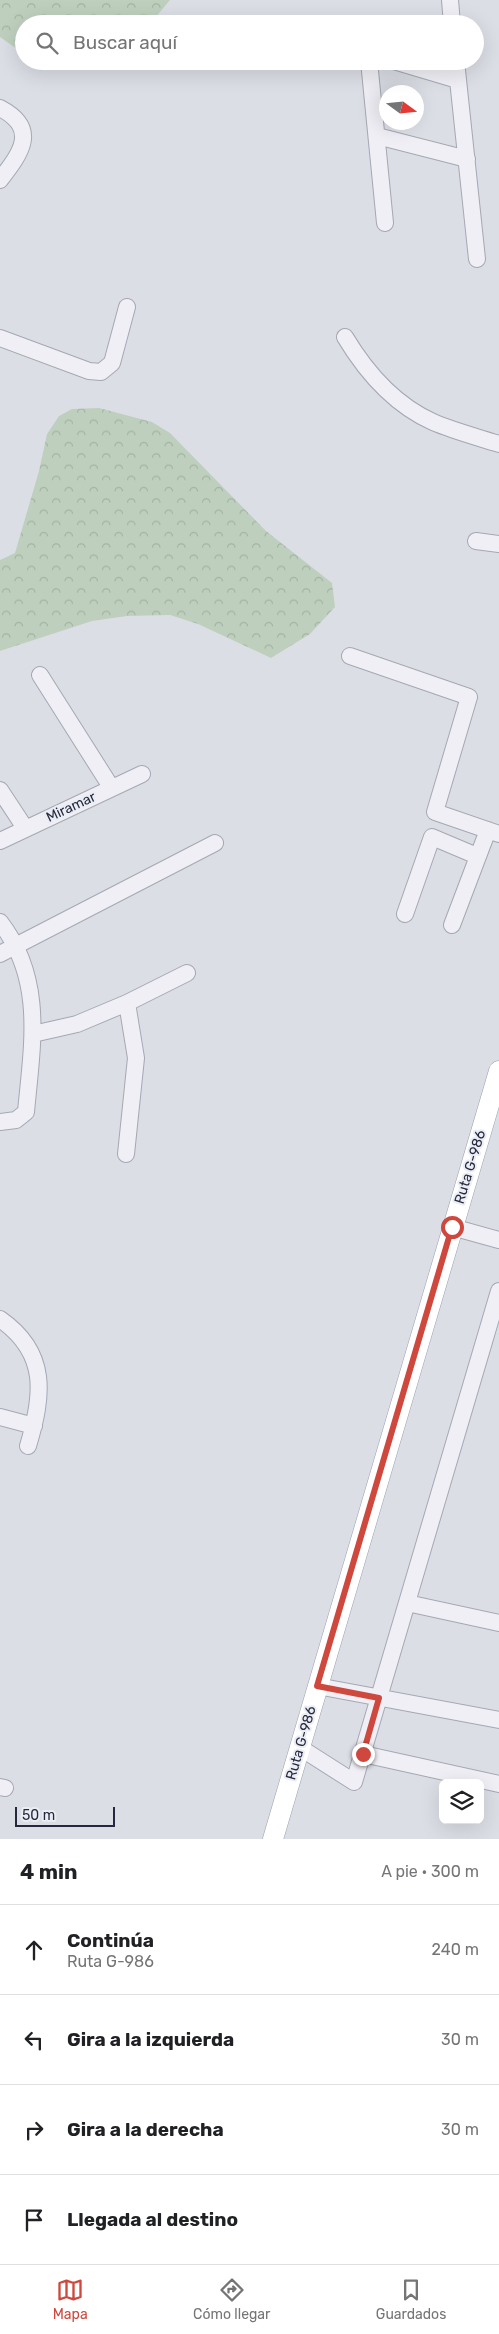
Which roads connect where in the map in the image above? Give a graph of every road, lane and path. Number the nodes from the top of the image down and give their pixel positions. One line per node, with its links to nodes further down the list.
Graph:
1 (450, 0): 2 (street)
2 (451, 15)
3 (370, 70): 8 (street)
4 (424, 70): 6 (street)
5 (457, 70): 6 (street)
6 (458, 80): 9 (street)
7 (0, 108): 10 (street)
8 (376, 136): 9 (street); 11 (street)
9 (467, 159): 12 (street)
10 (0, 180)
11 (385, 223)
12 (477, 259)
13 (127, 307): 15 (street)
14 (345, 337): 16 (street)
15 (0, 338)
16 (499, 444)
17 (476, 541): 18 (street)
18 (499, 544)
19 (350, 656): 25 (street)
20 (40, 675): 22 (street)
21 (142, 774): 22 (street, Miramar)
22 (112, 787): 24 (street, Miramar)
23 (0, 790): 24 (street)
24 (25, 828): 26 (street, Miramar)
25 (494, 832): 28 (street)
26 (0, 841)
27 (215, 843): 32 (street)
28 (477, 856): 29 (street); 31 (street)
29 (406, 914)
30 (0, 922): 32 (street)
31 (452, 926)
32 (15, 944): 33 (street); 36 (street)
33 (0, 954)
34 (187, 974): 35 (street)
35 (127, 1003): 36 (street); 40 (street)
36 (32, 1034): 39 (street)
37 (499, 1071): 38 (main road, Ruta G-986)
38 (494, 1106): 41 (main road, Ruta G-986)
39 (0, 1122)
40 (126, 1154)
41 (452, 1227): 42 (street); 51 (main road, Ruta G-986)
42 (499, 1240)
43 (499, 1291): 45 (street)
44 (0, 1319): 47 (street)
45 (492, 1341): 49 (street)
46 (0, 1417): 47 (street)
47 (34, 1426): 48 (street)
48 (28, 1446)
49 (407, 1603): 50 (street); 52 (street)
50 (499, 1623)
51 (317, 1686): 52 (street); 54 (main road, Ruta G-986)
52 (379, 1698): 53 (street); 55 (street)
53 (499, 1720)
54 (299, 1747): 55 (street); 57 (main road, Ruta G-986)
55 (363, 1754): 56 (street)
56 (499, 1784)
57 (273, 1839)

